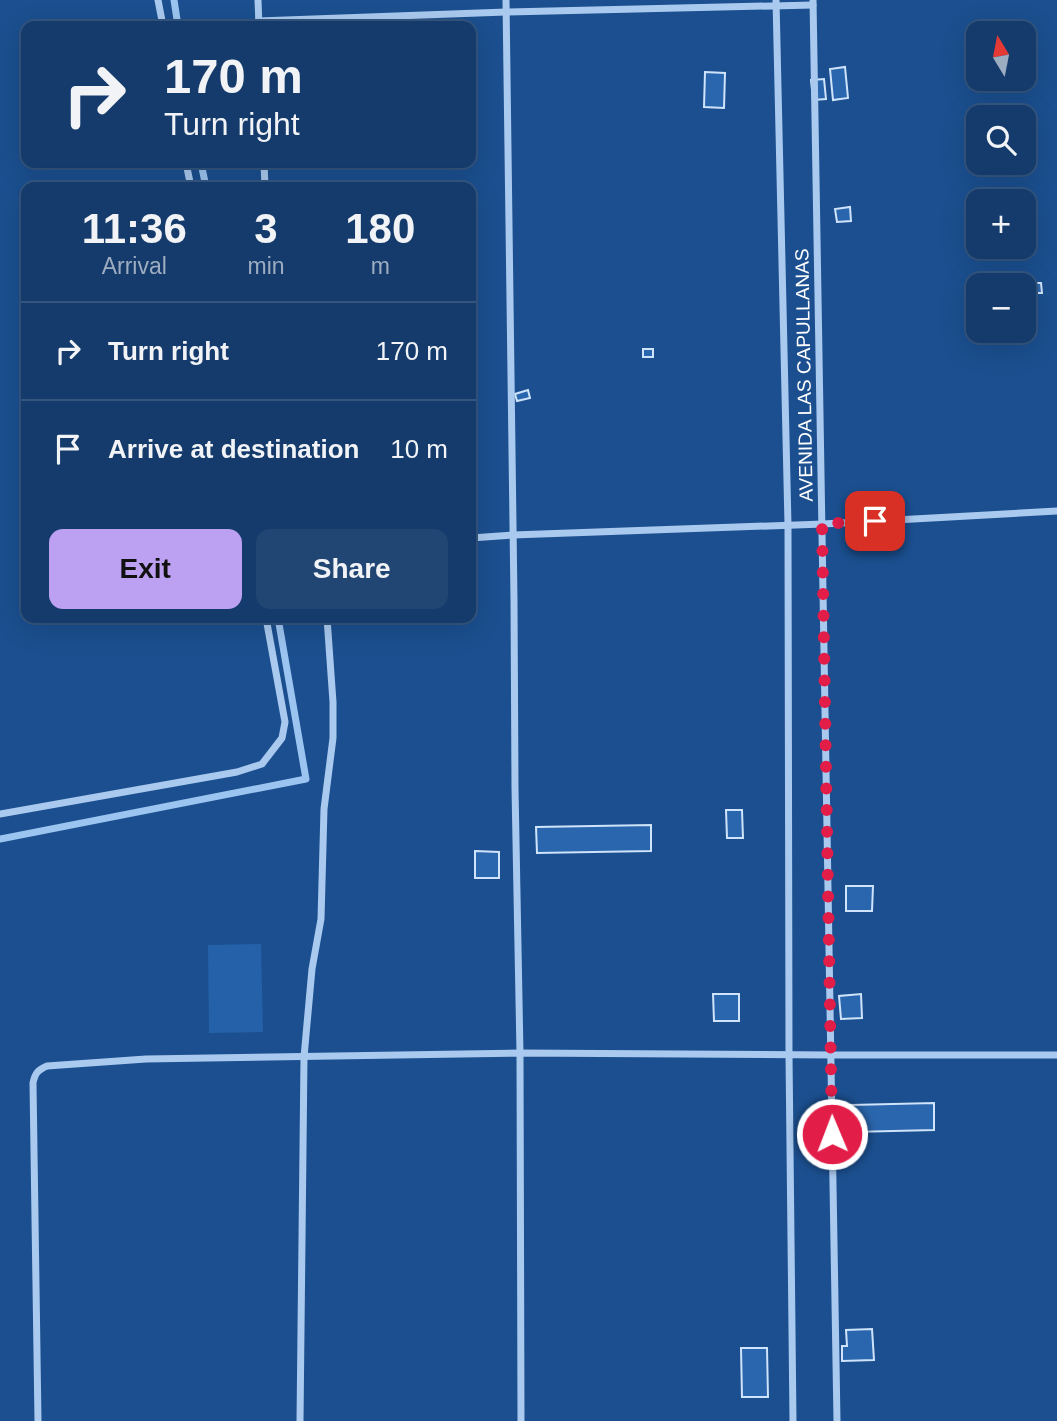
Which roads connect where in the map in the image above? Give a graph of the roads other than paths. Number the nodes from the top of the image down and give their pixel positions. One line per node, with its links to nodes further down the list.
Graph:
1 (158, 0): 7 (street)
2 (258, 0): 8 (street)
3 (506, 0): 6 (street)
4 (776, 3): 5 (street); 6 (street); 12 (street)
5 (813, 3): 11 (street, AVENIDA LAS CAPULLANAS)
6 (506, 12): 9 (street); 13 (street)
7 (162, 21)
8 (259, 21)
9 (321, 21)
10 (1057, 511): 11 (street)
11 (822, 524): 12 (street); 20 (street, AVENIDA LAS CAPULLANAS)
12 (788, 525): 13 (street); 19 (street)
13 (513, 535): 14 (street); 18 (street)
14 (476, 538)
15 (267, 623): 17 (street)
16 (327, 623): 22 (street)
17 (0, 814)
18 (520, 1053): 19 (street); 22 (street); 25 (street)
19 (789, 1055): 20 (street); 26 (street)
20 (831, 1055): 21 (street); 27 (street, AVENIDA LAS CAPULLANAS)
21 (1057, 1055)
22 (304, 1057): 23 (street); 24 (street)
23 (38, 1421)
24 (300, 1421)
25 (521, 1421)
26 (793, 1421)
27 (837, 1421)

